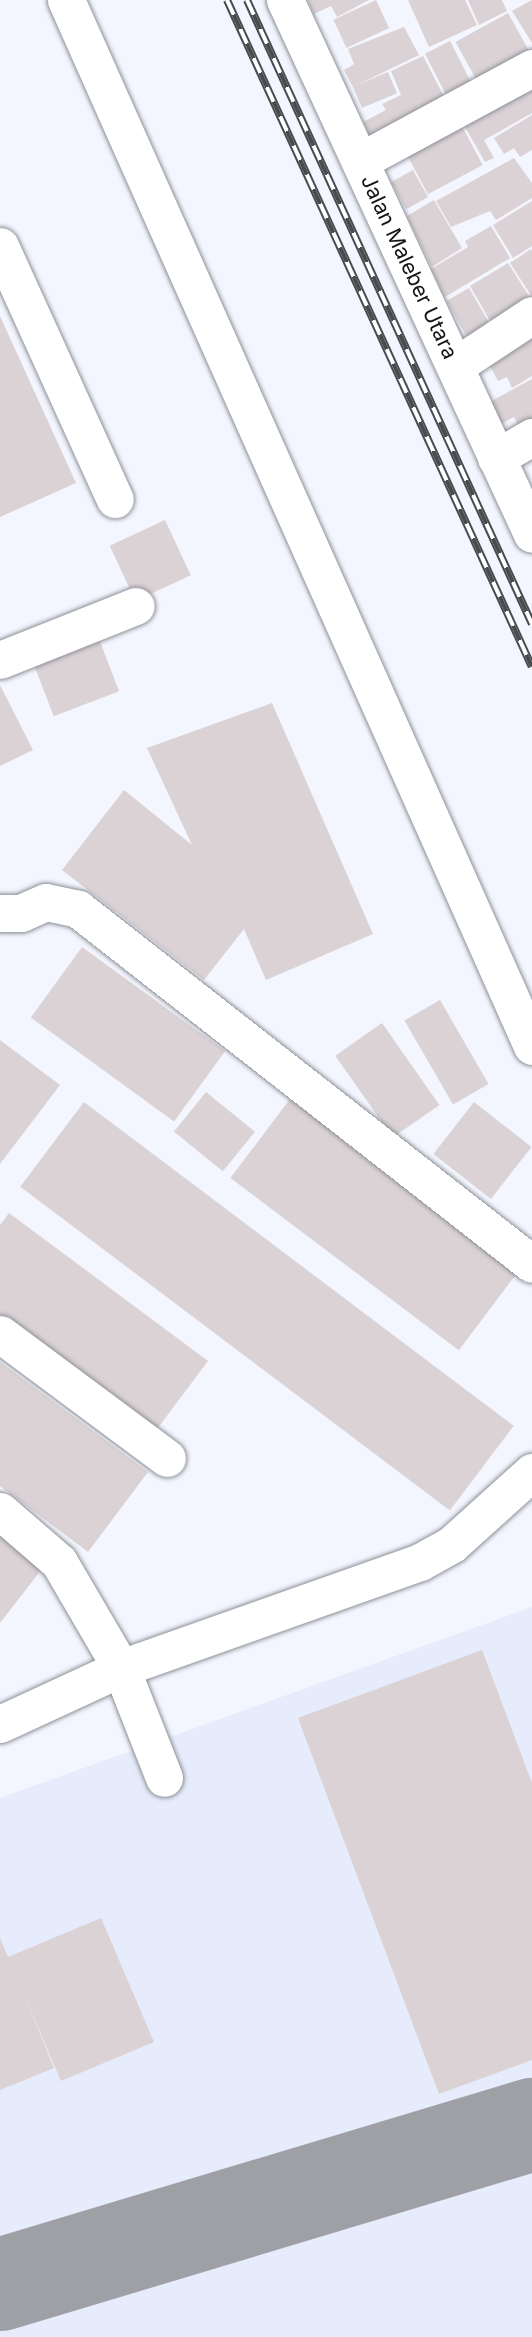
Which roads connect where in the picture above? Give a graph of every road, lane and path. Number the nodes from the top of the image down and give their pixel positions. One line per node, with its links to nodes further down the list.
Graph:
1 (66, 0): 15 (street)
2 (285, 0): 4 (street, Jalan Maleber Utara)
3 (532, 68): 4 (street)
4 (360, 161): 7 (street, Jalan Maleber Utara)
5 (0, 246): 10 (street)
6 (532, 315): 7 (street)
7 (455, 366): 9 (street, Jalan Maleber Utara)
8 (532, 437): 9 (street)
9 (496, 458): 11 (street, Jalan Maleber Utara)
10 (115, 499)
11 (532, 534)
12 (135, 606): 13 (street)
13 (0, 660)
14 (0, 913): 16 (street)
15 (532, 1046)
16 (532, 1264)
17 (0, 1334): 18 (street)
18 (167, 1458)
19 (532, 1472): 21 (street)
20 (0, 1511): 21 (street)
21 (121, 1668): 22 (street); 23 (street)
22 (0, 1724)
23 (164, 1778)

